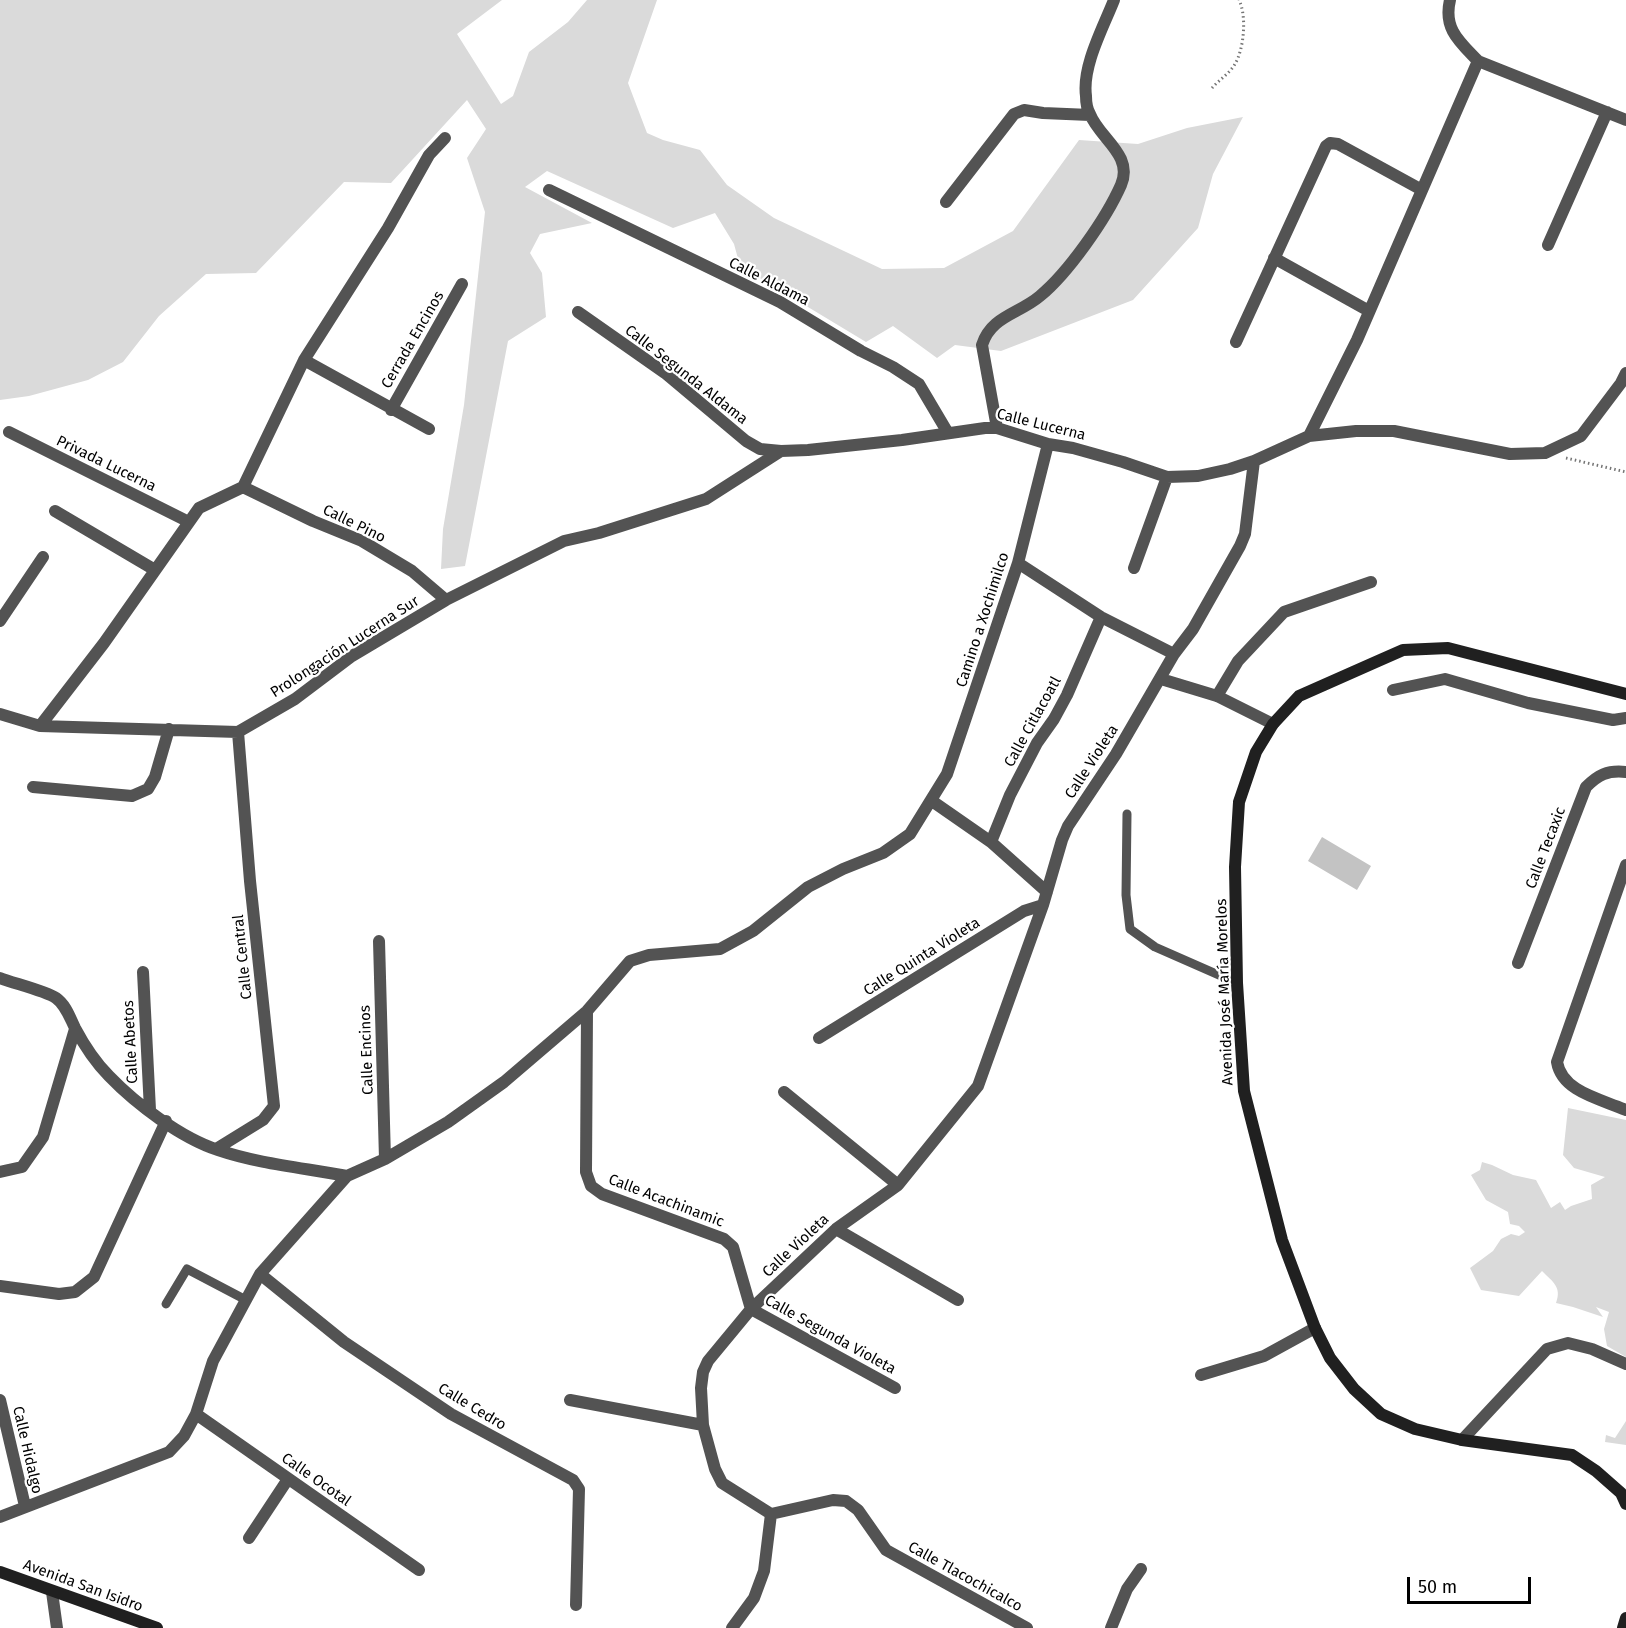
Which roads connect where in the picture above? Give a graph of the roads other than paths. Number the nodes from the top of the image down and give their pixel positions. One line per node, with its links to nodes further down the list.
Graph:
1 (1114, 0): 5 (street)
2 (1450, 0): 3 (street)
3 (1478, 62): 4 (street); 9 (street)
4 (1607, 112): 6 (street); 11 (street)
5 (1090, 115): 10 (street); 20 (street)
6 (1626, 120)
7 (445, 138): 17 (street)
8 (549, 190): 23 (street, Calle Aldama)
9 (1422, 190): 12 (street); 14 (street)
10 (945, 202)
11 (1548, 245)
12 (1274, 258): 14 (street); 16 (street)
13 (462, 284): 19 (street, Cerrada Encinos)
14 (1370, 311): 24 (street)
15 (578, 312): 26 (street, Calle Segunda Aldama)
16 (1236, 342)
17 (304, 360): 19 (street); 29 (street)
18 (1626, 373): 24 (street, Calle Lucerna)
19 (391, 410): 21 (street)
20 (997, 428): 23 (street, Calle Lucerna); 25 (street, Calle Lucerna)
21 (429, 429)
22 (9, 432): 31 (street, Privada Lucerna)
23 (948, 433): 26 (street, Calle Lucerna)
24 (1309, 436): 27 (street, Calle Lucerna)
25 (1048, 444): 28 (street, Calle Lucerna); 33 (street, Camino a Xochimilco)
26 (781, 451): 37 (street, Prolongación Lucerna Sur)
27 (1254, 461): 28 (street, Calle Lucerna); 40 (street, Calle Violeta)
28 (1167, 477): 34 (street)
29 (243, 487): 31 (street); 37 (street, Calle Pino)
30 (56, 511): 35 (street)
31 (189, 522): 35 (street)
32 (43, 558): 39 (street)
33 (1018, 563): 38 (street); 53 (street, Camino a Xochimilco)
34 (1134, 568)
35 (155, 570): 48 (street)
36 (1371, 582): 44 (street)
37 (446, 600): 50 (street, Prolongación Lucerna Sur)
38 (1101, 617): 40 (street); 55 (street, Calle Citlacoatl)
39 (0, 621)
40 (1174, 654): 41 (street, Calle Violeta)
41 (1161, 679): 44 (street); 57 (street, Calle Violeta)
42 (1393, 690): 46 (street)
43 (1626, 694): 47 (main road, Avenida José María Morelos)
44 (1217, 696): 47 (street)
45 (0, 714): 48 (street)
46 (1626, 718)
47 (1273, 724): 63 (main road, Avenida José María Morelos)
48 (40, 726): 49 (street)
49 (169, 729): 50 (street); 52 (street)
50 (238, 732): 71 (street, Calle Central)
51 (1626, 772): 60 (street, Calle Tecaxic)
52 (33, 787)
53 (932, 801): 55 (street); 64 (street, Camino a Xochimilco)
54 (1127, 814): 63 (lane)
55 (991, 842): 57 (street)
56 (1626, 865): 69 (street)
57 (1047, 892): 58 (street, Calle Violeta)
58 (1043, 905): 66 (street, Calle Quinta Violeta); 75 (street, Calle Violeta)
59 (379, 941): 72 (street, Calle Encinos)
60 (1518, 963)
61 (143, 972): 68 (street, Calle Abetos)
62 (0, 978): 65 (street)
63 (1237, 983): 83 (main road, Avenida José María Morelos)
64 (587, 1011): 72 (street, Camino a Xochimilco); 82 (street, Calle Acachinamic)
65 (75, 1029): 68 (street); 73 (street)
66 (819, 1038)
67 (784, 1092): 75 (street)
68 (150, 1110): 70 (street)
69 (1626, 1110)
70 (166, 1121): 71 (street); 78 (street)
71 (216, 1149): 74 (street)
72 (385, 1159): 74 (street, Camino a Xochimilco)
73 (0, 1172)
74 (347, 1176): 77 (street)
75 (898, 1185): 76 (street, Calle Violeta)
76 (836, 1229): 79 (street); 82 (street, Calle Violeta)
77 (260, 1274): 80 (street); 102 (street, Calle Cedro)
78 (0, 1286)
79 (958, 1299)
80 (246, 1300): 81 (lane); 89 (street)
81 (166, 1304)
82 (751, 1309): 86 (street, Calle Segunda Violeta); 90 (street, Calle Violeta)
83 (1315, 1328): 85 (street); 91 (main road, Avenida José María Morelos)
84 (1626, 1364): 91 (street)
85 (1201, 1376)
86 (894, 1388)
87 (0, 1400): 94 (street, Calle Hidalgo)
88 (570, 1400): 90 (street)
89 (196, 1414): 92 (street, Calle Ocotal); 94 (street)
90 (703, 1425): 96 (street, Calle Violeta)
91 (1462, 1440): 93 (main road, Avenida José María Morelos)
92 (288, 1479): 97 (street); 99 (street, Calle Ocotal)
93 (1626, 1504)
94 (25, 1506): 95 (street)
95 (1, 1514)
96 (771, 1514): 106 (street); 107 (street, Calle Tlacochicalco)
97 (249, 1538)
98 (1142, 1569): 108 (street)
99 (419, 1570)
100 (0, 1572): 101 (main road, Avenida San Isidro)
101 (52, 1592): 104 (street); 105 (main road, Avenida San Isidro)
102 (576, 1605)
103 (1626, 1618): 109 (main road)
104 (57, 1628)
105 (157, 1628)
106 (732, 1628)
107 (1027, 1628)
108 (1112, 1628)
109 (1623, 1628)

